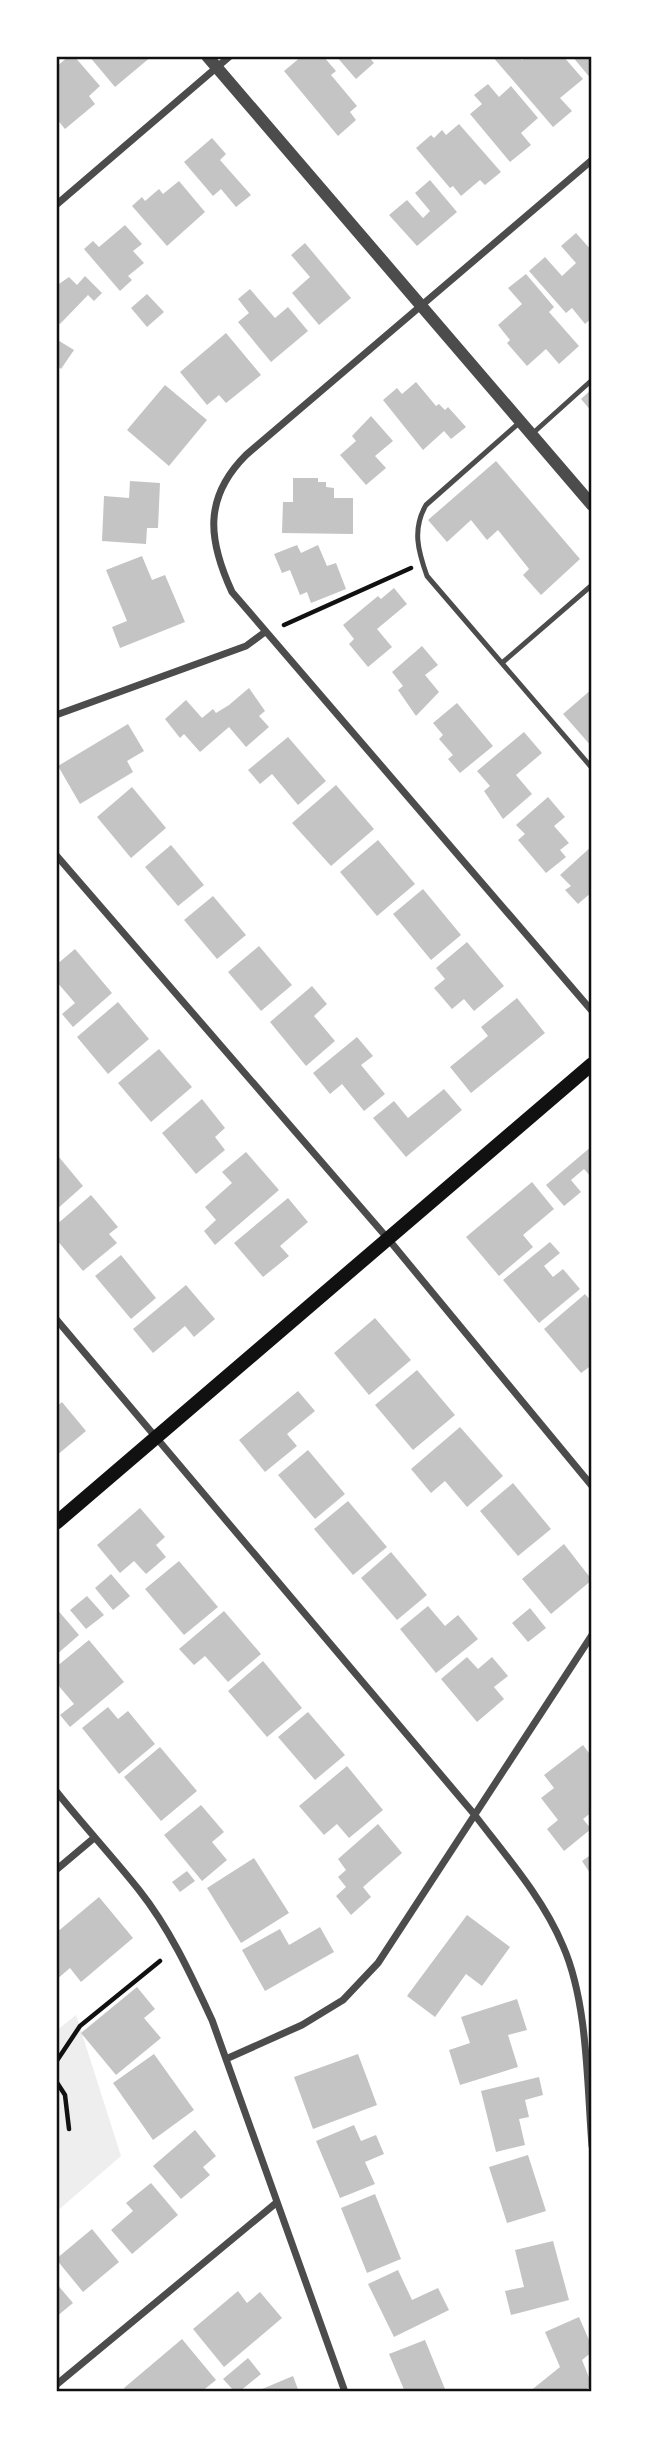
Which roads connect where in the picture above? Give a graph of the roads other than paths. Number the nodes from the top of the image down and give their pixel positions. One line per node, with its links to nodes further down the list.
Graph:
1 (207, 56): 3 (street)
2 (230, 56): 3 (street)
3 (217, 67): 5 (street); 6 (street)
4 (592, 160): 6 (street)
5 (56, 205)
6 (423, 305): 8 (street); 12 (street)
7 (592, 380): 9 (lane)
8 (521, 421): 9 (street); 13 (lane)
9 (532, 434): 10 (street)
10 (592, 505)
11 (592, 585): 13 (lane)
12 (265, 632): 14 (street); 17 (street)
13 (502, 663): 15 (lane)
14 (56, 715)
15 (592, 768)
16 (56, 855): 19 (street)
17 (592, 1011)
18 (592, 1064): 19 (main road)
19 (389, 1240): 21 (main road); 22 (street)
20 (56, 1319): 21 (street)
21 (157, 1436): 23 (main road); 26 (street)
22 (592, 1486)
23 (56, 1523)
24 (592, 1635): 26 (street)
25 (56, 1791): 27 (street)
26 (474, 1814): 29 (street); 30 (street)
27 (94, 1838): 28 (street); 29 (street)
28 (56, 1870)
29 (226, 2059): 31 (street)
30 (592, 2146)
31 (276, 2203): 32 (street); 33 (street)
32 (56, 2385)
33 (345, 2392)

